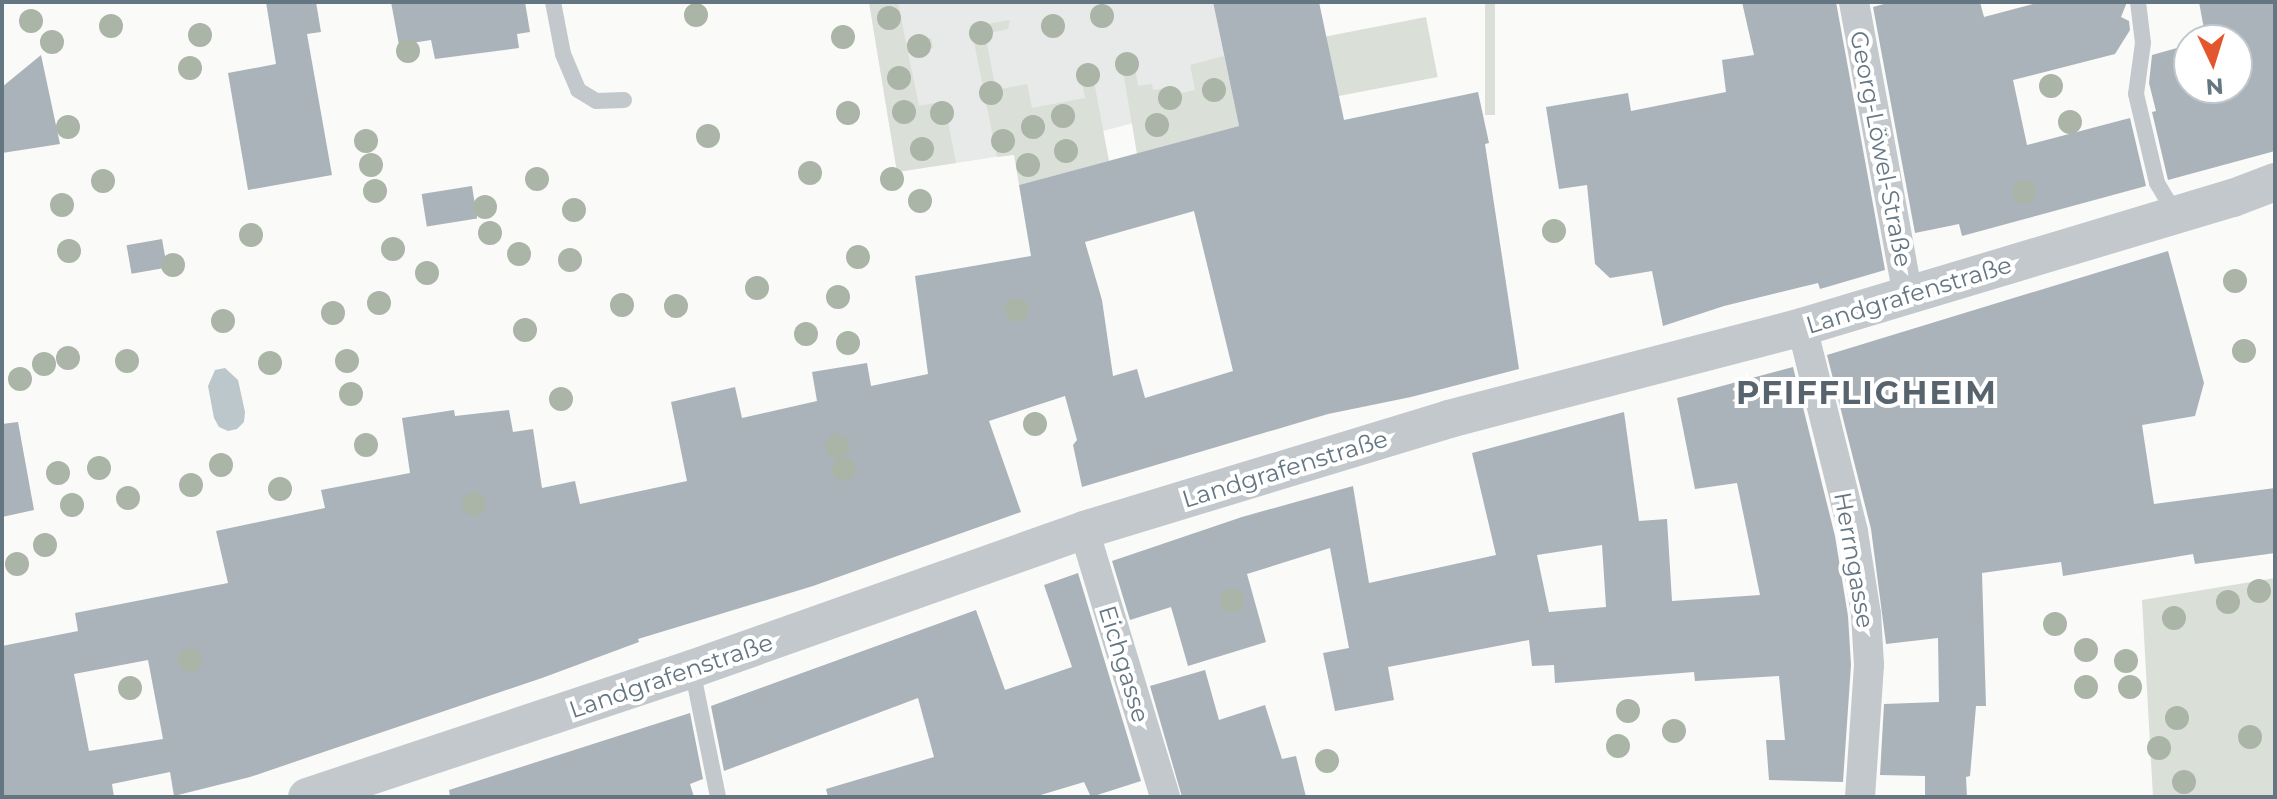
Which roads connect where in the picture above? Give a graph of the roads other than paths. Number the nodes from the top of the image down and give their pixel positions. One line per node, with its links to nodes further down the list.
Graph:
1 (553, 2): 4 (lane)
2 (1854, 2): 7 (street, Georg-Löwel-Straße)
3 (2138, 2): 6 (lane)
4 (624, 100)
5 (2275, 182): 6 (street, Landgrafenstraße)
6 (2176, 215): 7 (street, Landgrafenstraße)
7 (1908, 295): 8 (street, Landgrafenstraße)
8 (1802, 327): 9 (street, Landgrafenstraße); 14 (street, Herrngasse)
9 (1084, 530): 10 (street, Landgrafenstraße); 13 (street, Eichgasse)
10 (692, 669): 11 (street, Landgrafenstraße); 12 (lane)
11 (307, 797)
12 (718, 797)
13 (1165, 797)
14 (1860, 797)

